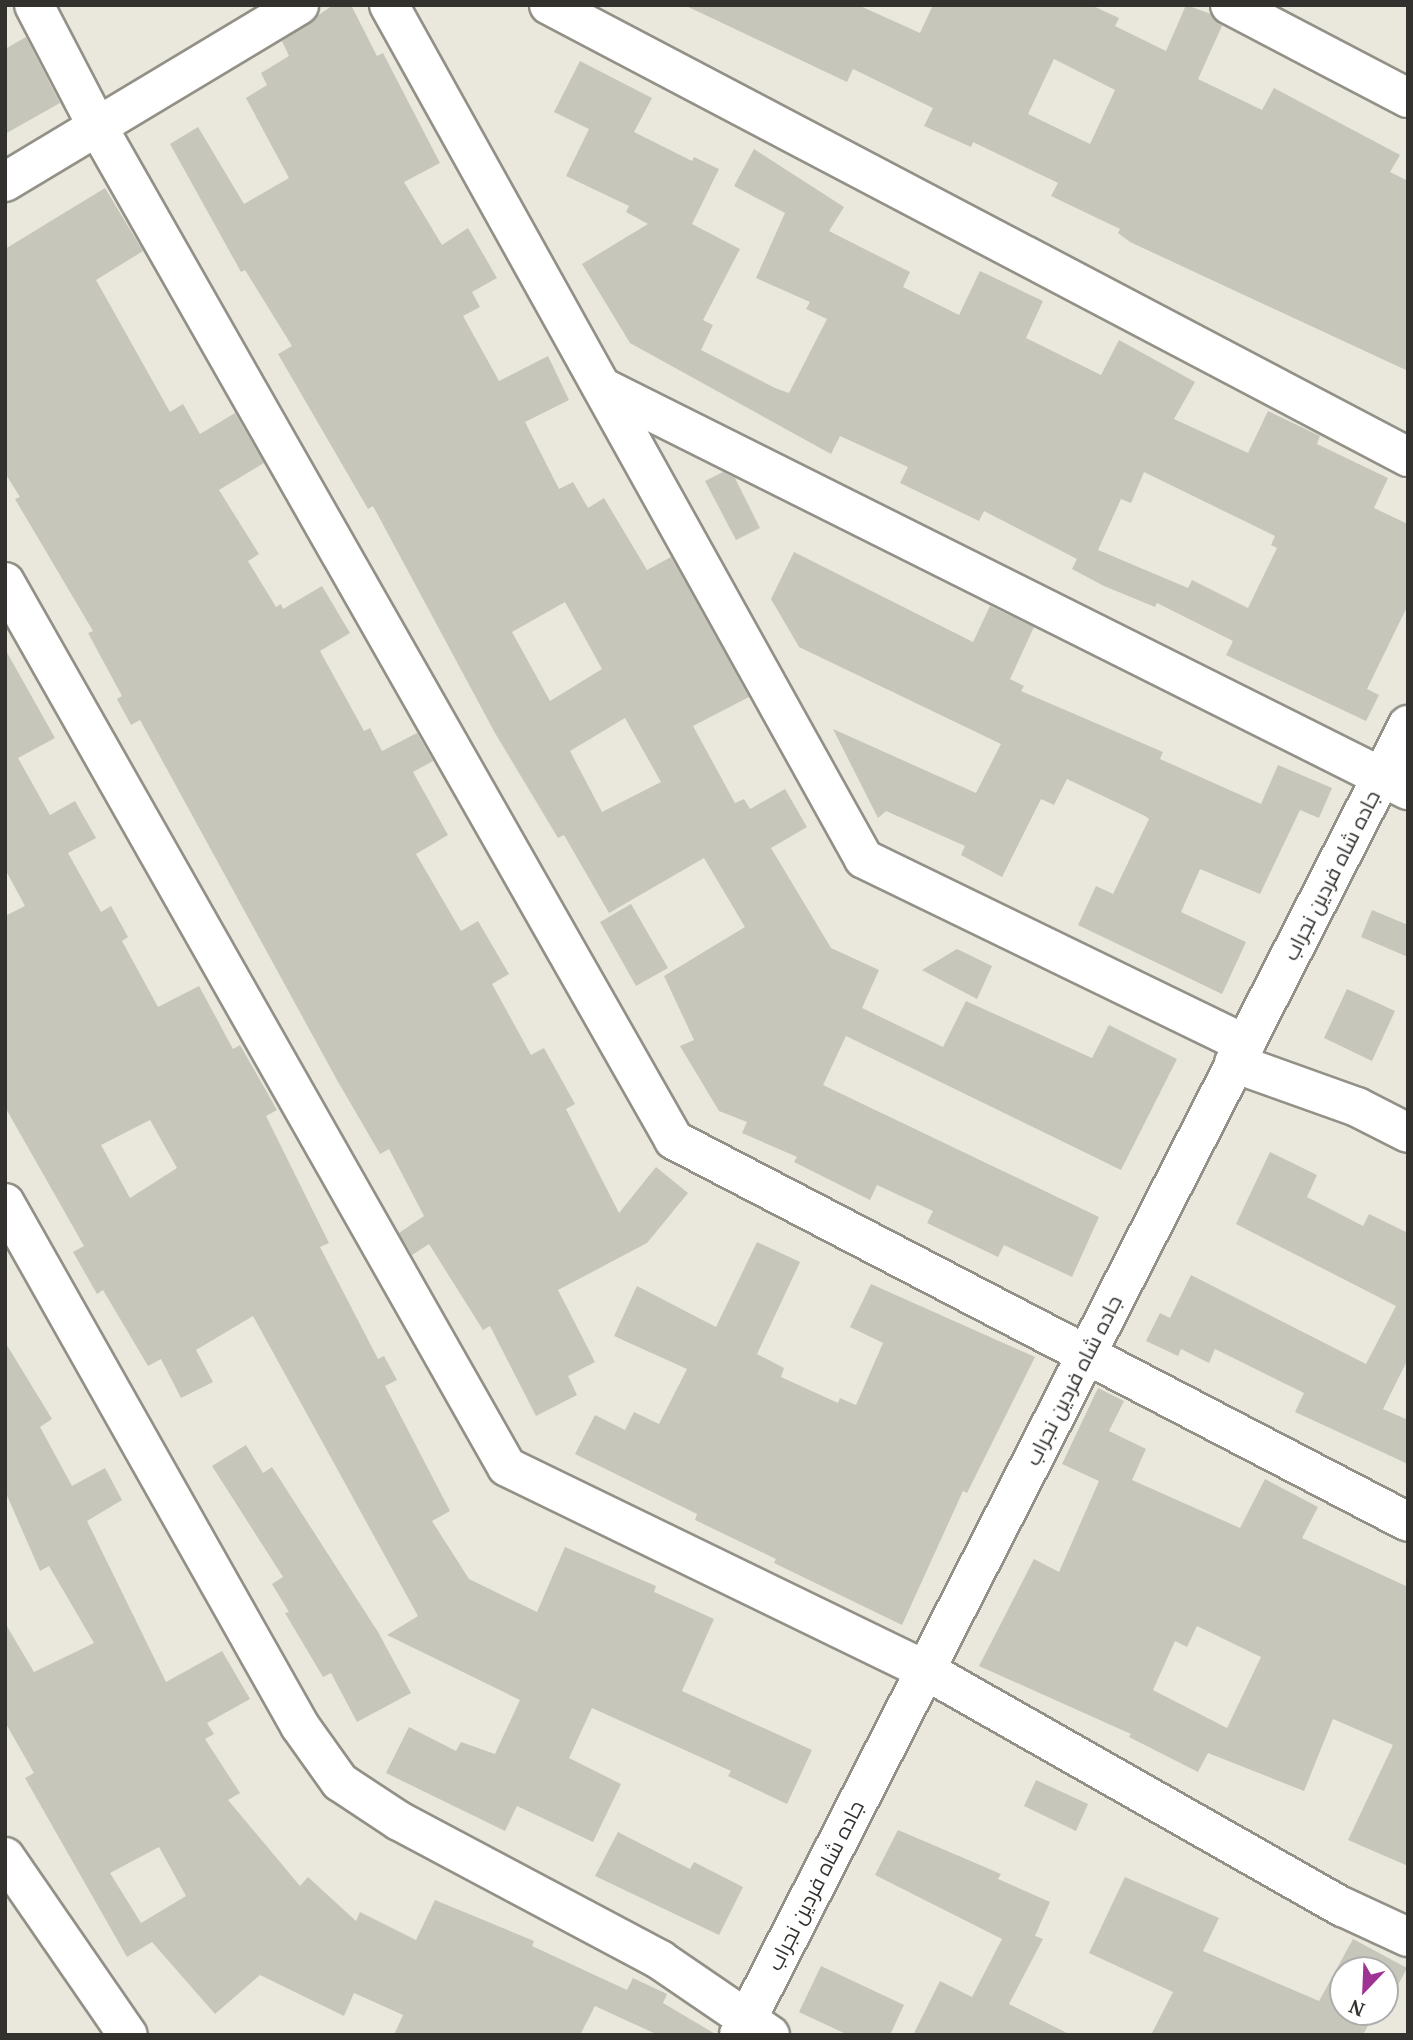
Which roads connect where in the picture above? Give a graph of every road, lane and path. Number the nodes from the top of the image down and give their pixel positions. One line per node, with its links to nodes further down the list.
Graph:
1 (34, 5): 7 (street)
2 (299, 5): 7 (street)
3 (389, 5): 9 (street)
4 (548, 5): 10 (street)
5 (1230, 5): 6 (street)
6 (1408, 98)
7 (96, 124): 8 (street); 17 (street)
8 (5, 182)
9 (606, 389): 13 (street); 14 (street)
10 (1408, 457)
11 (5, 582): 19 (street)
12 (1408, 725): 13 (street, جاده شاه فردین نجراب)
13 (1395, 783): 14 (street, جاده شاه فردین نجراب)
14 (1240, 1054): 15 (street); 17 (street, جاده شاه فردین نجراب)
15 (1408, 1133)
16 (5, 1203): 22 (street)
17 (1087, 1353): 18 (street); 19 (street, جاده شاه فردین نجراب)
18 (1408, 1522)
19 (925, 1670): 21 (street); 22 (street, جاده شاه فردین نجراب)
20 (5, 1857): 23 (street)
21 (1408, 1937)
22 (752, 2030)
23 (128, 2035)

